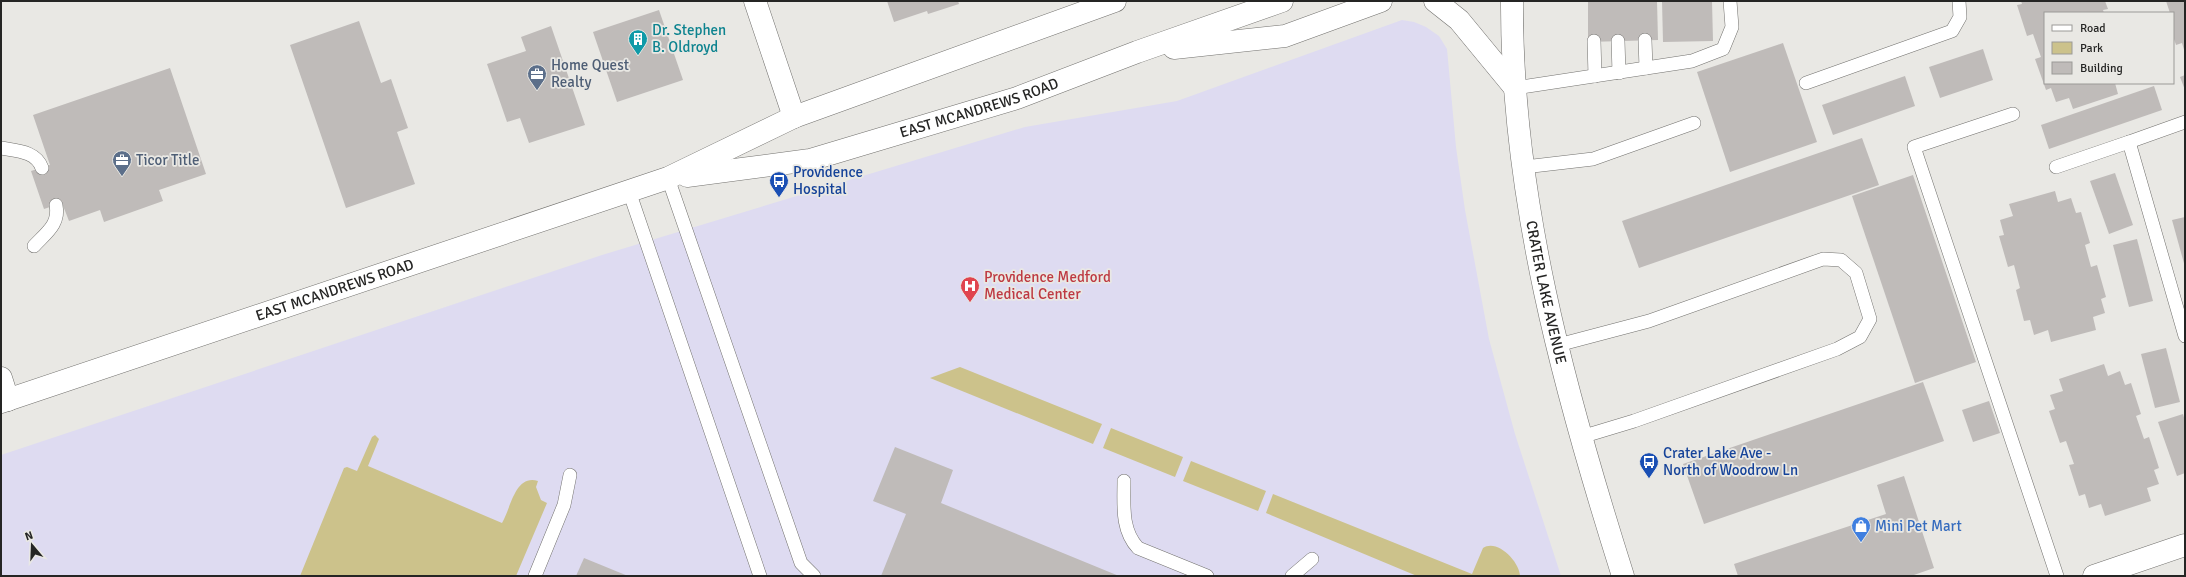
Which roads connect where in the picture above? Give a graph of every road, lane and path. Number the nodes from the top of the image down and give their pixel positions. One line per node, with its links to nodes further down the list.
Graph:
1 (754, 1): 19 (main road)
2 (1115, 1): 19 (main road, EAST MCANDREWS ROAD)
3 (1282, 1): 12 (main road, EAST MCANDREWS ROAD)
4 (1381, 1): 12 (main road)
5 (1435, 1): 17 (main road)
6 (1512, 1): 17 (main road, CRATER LAKE AVENUE)
7 (1730, 1): 13 (lane)
8 (1959, 1): 16 (lane)
9 (1646, 40): 13 (lane)
10 (1594, 41): 15 (lane)
11 (1618, 41): 14 (lane)
12 (1138, 52): 27 (main road, EAST MCANDREWS ROAD)
13 (1646, 68): 14 (lane)
14 (1618, 73): 15 (lane)
15 (1595, 76): 17 (lane)
16 (1806, 83)
17 (1515, 88): 24 (main road, CRATER LAKE AVENUE)
18 (2013, 114): 46 (lane)
19 (794, 117): 27 (main road, EAST MCANDREWS ROAD)
20 (2185, 122): 22 (lane)
21 (1694, 123): 24 (lane)
22 (2129, 142): 25 (lane); 31 (lane)
23 (1, 148): 26 (lane)
24 (1524, 167): 32 (main road, CRATER LAKE AVENUE)
25 (2056, 167)
26 (42, 168)
27 (668, 178): 28 (main road, EAST MCANDREWS ROAD); 42 (lane)
28 (629, 191): 34 (main road, EAST MCANDREWS ROAD); 41 (lane)
29 (56, 205): 30 (lane)
30 (34, 246)
31 (2185, 336)
32 (1558, 345): 35 (main road, CRATER LAKE AVENUE); 35 (lane)
33 (1, 378): 34 (main road)
34 (4, 401)
35 (1581, 436): 45 (main road, CRATER LAKE AVENUE)
36 (570, 475): 40 (lane)
37 (1124, 481): 43 (lane)
38 (2185, 545): 47 (main road)
39 (1312, 559): 44 (lane)
40 (535, 576)
41 (760, 576)
42 (814, 576)
43 (1207, 576)
44 (1292, 576)
45 (1623, 576)
46 (2057, 576)
47 (2094, 576)

